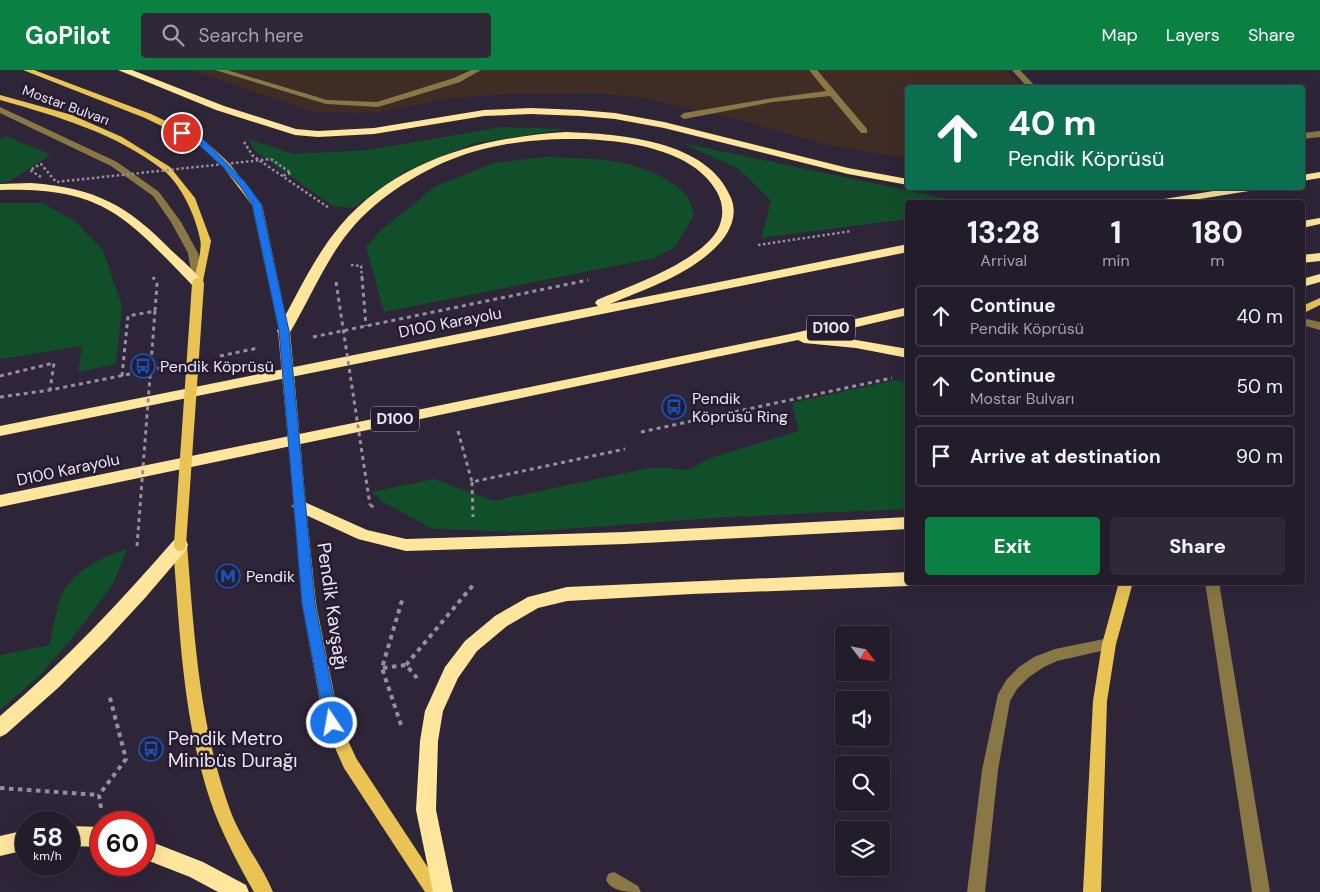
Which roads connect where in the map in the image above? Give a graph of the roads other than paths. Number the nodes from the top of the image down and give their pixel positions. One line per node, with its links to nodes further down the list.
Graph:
1 (27, 70): 8 (main road, Mostar Bulvarı)
2 (123, 70): 22 (highway)
3 (219, 70): 9 (street)
4 (453, 70): 9 (street)
5 (477, 70): 9 (street)
6 (813, 70): 11 (street)
7 (1016, 70): 10 (street)
8 (44, 73): 40 (main road, Mostar Bulvarı)
9 (457, 80)
10 (1030, 85)
11 (832, 93): 14 (street); 15 (street)
12 (0, 97): 33 (main road, Mostar Bulvarı)
13 (0, 110): 33 (street)
14 (684, 116)
15 (864, 131)
16 (1320, 134): 17 (street)
17 (1305, 136)
18 (1320, 170): 19 (highway)
19 (1305, 171)
20 (1320, 175): 21 (highway)
21 (1305, 178)
22 (905, 182)
23 (0, 187): 33 (highway)
24 (1237, 190): 25 (highway)
25 (1176, 200)
26 (1320, 221): 27 (highway)
27 (1305, 224)
28 (905, 249): 37 (highway, D100 Karayolu)
29 (1320, 257): 30 (highway)
30 (1305, 259)
31 (1320, 278): 32 (highway)
32 (1305, 283)
33 (198, 284): 49 (main road, bridge)
34 (1320, 301): 35 (main road)
35 (1305, 309)
36 (905, 313): 41 (highway, D100 / D100)
37 (572, 316): 40 (highway); 43 (highway, D100 Karayolu)
38 (1305, 323): 39 (street)
39 (1319, 325)
40 (284, 331): 47 (main road, bridge)
41 (790, 338): 42 (highway); 46 (highway, D100 Karayolu / D100)
42 (905, 353)
43 (101, 410): 44 (highway); 45 (highway, D100 Karayolu)
44 (0, 422)
45 (0, 431)
46 (0, 501)
47 (300, 506): 48 (highway); 61 (main road, Pendik Kavşağı)
48 (905, 523)
49 (180, 545): 54 (highway); 60 (main road)
50 (905, 579): 62 (highway)
51 (1125, 585): 53 (main road)
52 (1212, 585): 66 (street)
53 (1109, 644): 64 (street); 65 (main road)
54 (0, 728)
55 (15, 843): 56 (highway)
56 (0, 846)
57 (155, 853): 59 (highway)
58 (614, 880): 63 (street)
59 (239, 892)
60 (264, 892)
61 (435, 892)
62 (444, 892)
63 (632, 892)
64 (976, 892)
65 (1092, 892)
66 (1261, 892)

